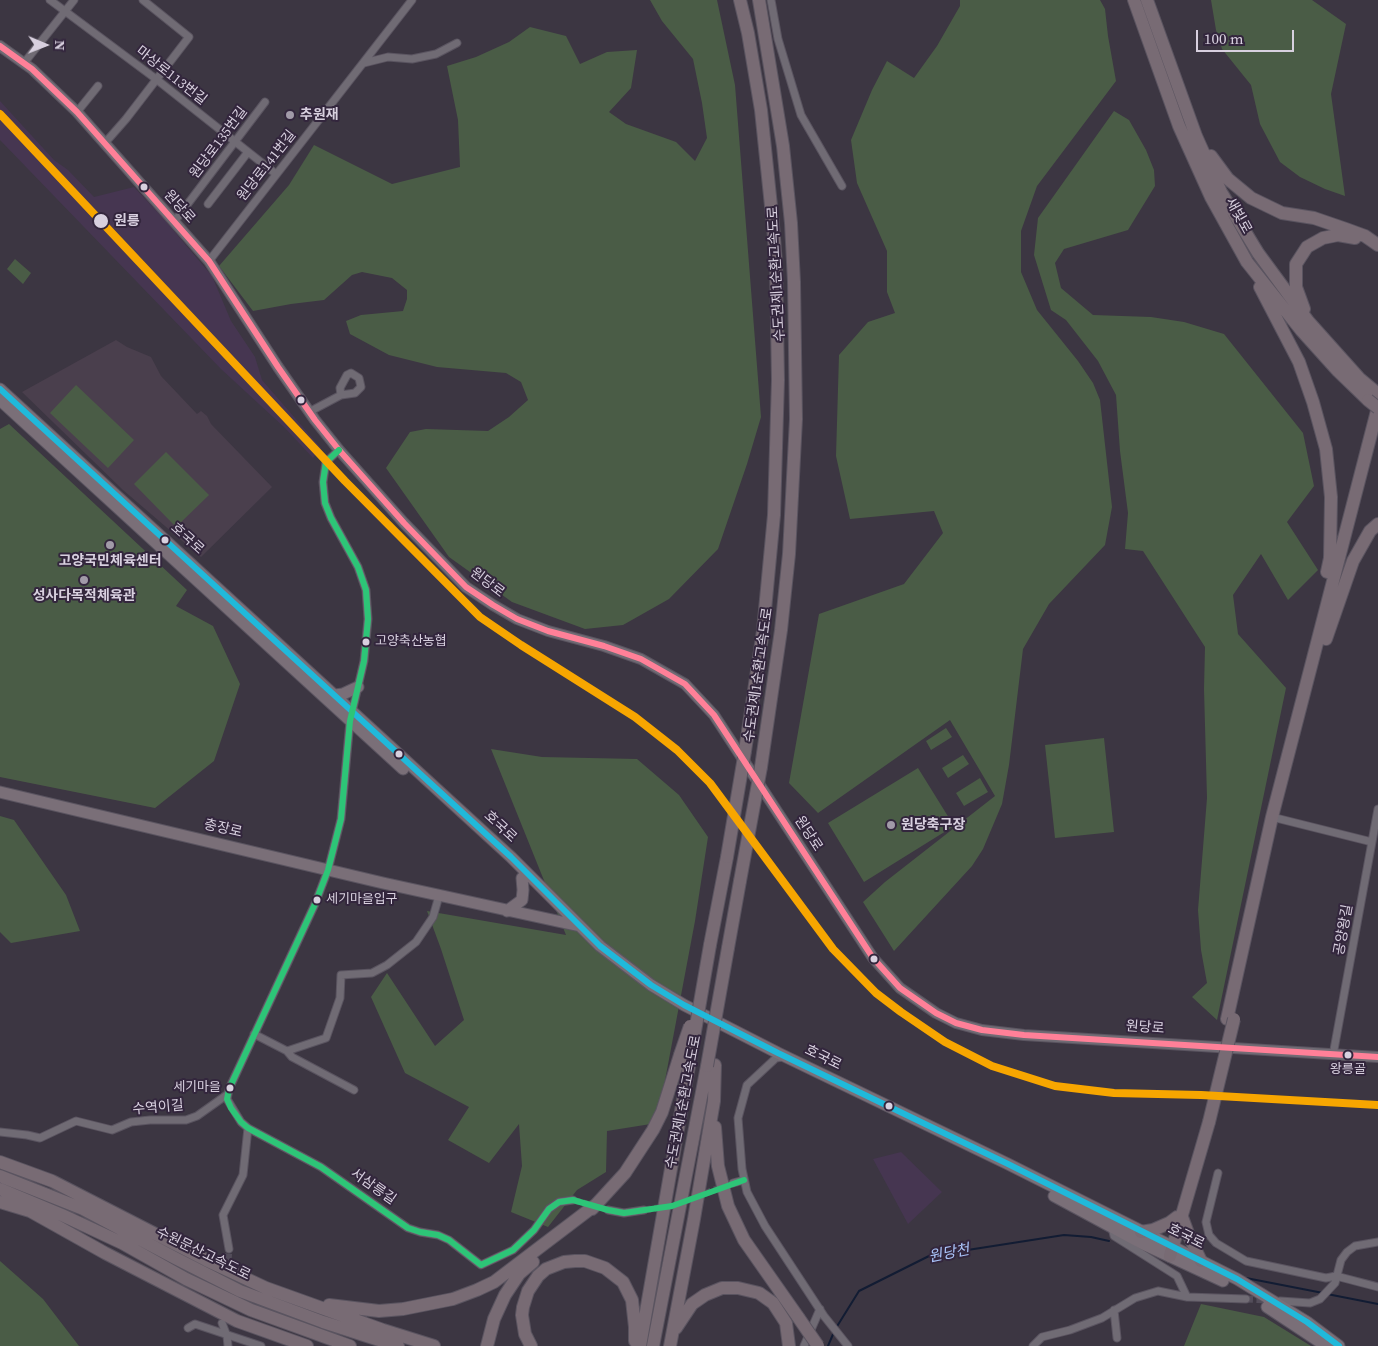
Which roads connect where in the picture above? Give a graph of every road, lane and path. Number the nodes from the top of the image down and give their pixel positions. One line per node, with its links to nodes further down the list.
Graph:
1 (50, 0): 10 (street, 마상로113번길)
2 (74, 0): 10 (street)
3 (143, 0): 15 (street)
4 (412, 0): 14 (street, 원당로141번길)
5 (740, 0): 56 (highway, 수도권제1순환고속도로, bridge)
6 (759, 0): 59 (highway, 수도권제1순환고속도로, bridge)
7 (772, 0): 24 (street)
8 (1134, 0): 30 (highway, 새빛로)
9 (1147, 0): 19 (highway, 새빛로)
10 (65, 12): 13 (street); 15 (street, 마상로113번길)
11 (457, 44): 14 (street)
12 (0, 46): 13 (main road, 원당로)
13 (24, 63): 18 (main road, 원당로)
14 (363, 63): 23 (street, 원당로141번길)
15 (156, 79): 20 (street, 마상로113번길); 21 (street)
16 (98, 86): 18 (street)
17 (265, 102): 20 (street, 원당로135번길)
18 (77, 112): 21 (main road, 원당로)
19 (1196, 136): 27 (highway); 31 (highway, 새빛로)
20 (236, 142): 22 (street, 마상로113번길); 26 (street, 원당로135번길)
21 (104, 144): 26 (main road, 원당로)
22 (248, 152): 23 (street, 마상로113번길); 25 (street)
23 (276, 174): 29 (street, 원당로141번길)
24 (842, 186)
25 (208, 204)
26 (174, 222): 29 (main road, 원당로)
27 (1378, 245)
28 (1378, 252): 31 (highway)
29 (209, 261): 36 (main road, 원당로)
30 (1247, 262): 35 (highway, 새빛로); 40 (highway)
31 (1308, 321): 35 (highway, 새빛로)
32 (0, 389): 42 (main road, 호국로)
33 (341, 395): 36 (street)
34 (0, 400): 43 (main road, 호국로)
35 (1375, 400): 40 (highway)
36 (309, 412): 38 (main road, 원당로)
37 (1378, 418): 40 (highway)
38 (339, 450): 41 (street); 55 (main road, 원당로)
39 (1378, 524): 40 (highway)
40 (1313, 669): 46 (highway)
41 (358, 688): 42 (main road); 43 (street)
42 (334, 696): 43 (main road, 호국로)
43 (351, 716): 48 (street); 49 (main road, 호국로); 52 (main road, 호국로)
44 (0, 792): 48 (main road, 충장로)
45 (1378, 809): 47 (street, 공양왕길)
46 (1276, 818): 47 (street); 75 (highway)
47 (1372, 842): 55 (street, 공양왕길)
48 (328, 870): 50 (main road, 충장로); 53 (street)
49 (522, 878): 51 (main road); 52 (main road, 호국로)
50 (439, 896): 51 (main road, 충장로); 54 (street)
51 (507, 910): 52 (main road, 충장로)
52 (576, 925): 57 (main road, 호국로)
53 (254, 1034): 54 (street); 61 (street)
54 (287, 1051): 60 (street)
55 (1333, 1055): 58 (main road, 원당로)
56 (685, 1057): 73 (highway); 92 (highway, 수도권제1순환고속도로)
57 (781, 1057): 68 (street); 76 (main road, 호국로); 77 (main road, 호국로)
58 (1378, 1057)
59 (711, 1065): 62 (highway); 106 (highway, 수도권제1순환고속도로)
60 (354, 1090)
61 (228, 1094): 63 (street); 64 (street, 수역이길)
62 (714, 1101): 95 (highway); 109 (highway, bridge)
63 (248, 1128): 71 (street, 서삼릉길); 79 (street)
64 (0, 1132)
65 (0, 1162): 84 (highway)
66 (1218, 1173): 82 (street)
67 (0, 1176): 100 (highway, 수원문산고속도로)
68 (744, 1180): 69 (street); 89 (street)
69 (733, 1183)
70 (0, 1189): 99 (highway, 수원문산고속도로)
71 (573, 1200)
72 (0, 1202): 98 (highway)
73 (603, 1207): 74 (street); 84 (highway); 102 (highway)
74 (644, 1210)
75 (1179, 1217): 77 (highway); 80 (highway); 81 (highway)
76 (1112, 1227): 80 (main road, 호국로); 85 (street)
77 (1141, 1232): 80 (main road, 호국로)
78 (1378, 1242): 82 (street)
79 (228, 1249)
80 (1170, 1251): 81 (main road, 호국로); 112 (main road, 호국로)
81 (1201, 1261): 113 (main road, 호국로)
82 (1335, 1279): 83 (street); 87 (street)
83 (1378, 1287)
84 (266, 1288): 101 (highway)
85 (1187, 1297): 86 (street); 88 (street)
86 (1246, 1299)
87 (1280, 1301)
88 (1114, 1310): 94 (street); 111 (street)
89 (822, 1313): 108 (street); 110 (street)
90 (222, 1322): 93 (street)
91 (188, 1328): 93 (street)
92 (639, 1328): 103 (highway); 104 (highway); 105 (highway, 수도권제1순환고속도로)
93 (227, 1336): 96 (street); 97 (street)
94 (1117, 1338)
95 (671, 1340): 107 (highway)
96 (228, 1346)
97 (261, 1346)
98 (307, 1346)
99 (350, 1346)
100 (398, 1346)
101 (434, 1346)
102 (487, 1346)
103 (531, 1346)
104 (635, 1346)
105 (640, 1346)
106 (654, 1346)
107 (789, 1346)
108 (804, 1346)
109 (818, 1346)
110 (848, 1346)
111 (1033, 1346)
112 (1326, 1346)
113 (1339, 1346)

